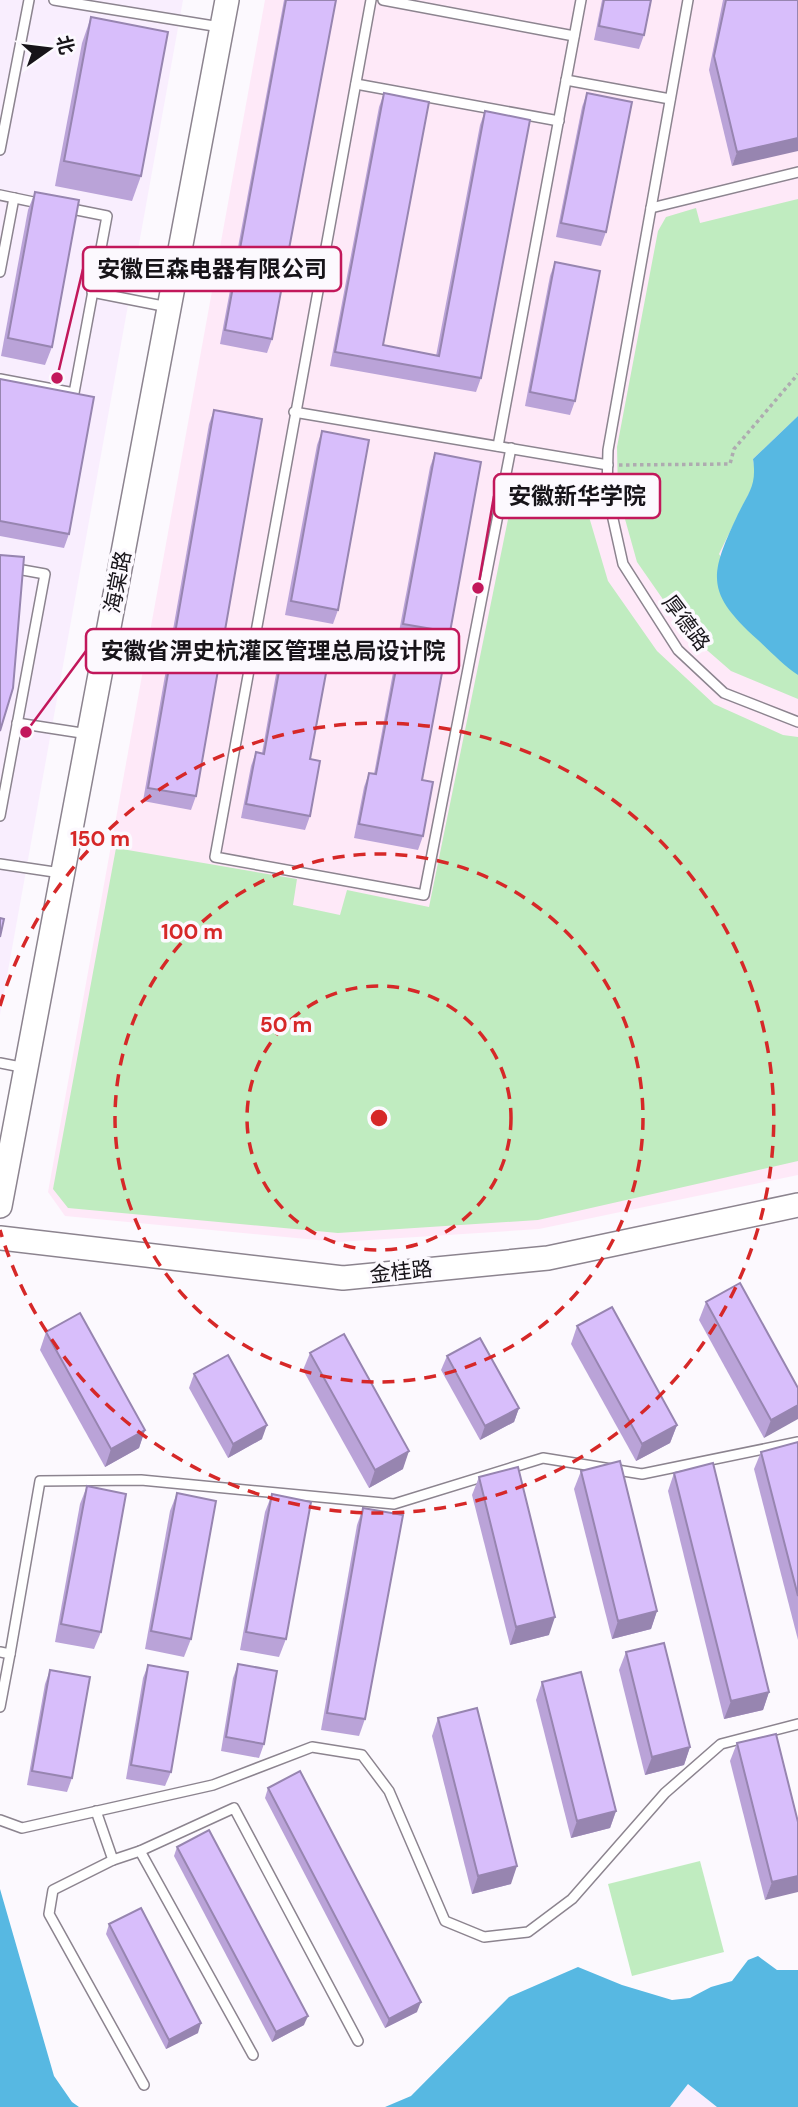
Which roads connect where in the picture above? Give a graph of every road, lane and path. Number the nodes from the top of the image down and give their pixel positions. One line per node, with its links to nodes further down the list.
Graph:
1 (29, 0): 14 (lane)
2 (54, 0): 8 (lane)
3 (227, 0): 8 (street, 海棠路)
4 (371, 0): 11 (lane)
5 (383, 0): 9 (lane)
6 (581, 0): 9 (lane)
7 (688, 0): 12 (lane, 厚德路)
8 (222, 28): 21 (street, 海棠路)
9 (574, 36): 10 (lane)
10 (566, 80): 12 (lane); 13 (lane)
11 (355, 84): 13 (lane); 24 (lane)
12 (670, 99): 18 (lane, 厚德路)
13 (559, 121): 25 (lane)
14 (0, 150)
15 (798, 172): 18 (lane)
16 (0, 195): 17 (lane)
17 (14, 198): 19 (lane); 20 (lane)
18 (651, 208): 27 (lane, 厚德路)
19 (0, 272)
20 (92, 292): 21 (lane); 23 (lane)
21 (170, 307): 31 (street, 海棠路)
22 (798, 374): 27 (path)
23 (0, 379)
24 (294, 412): 25 (lane); 26 (lane)
25 (498, 446): 26 (lane)
26 (511, 448): 27 (lane)
27 (608, 465): 29 (lane, 厚德路)
28 (0, 566): 30 (lane)
29 (798, 722)
30 (18, 723): 31 (lane); 32 (lane)
31 (90, 734): 34 (street, 海棠路)
32 (0, 816)
33 (0, 864): 34 (lane)
34 (63, 873): 36 (street, 海棠路)
35 (0, 1063): 36 (lane)
36 (27, 1068): 38 (street, 海棠路)
37 (798, 1205): 39 (street, 金桂路)
38 (0, 1206)
39 (0, 1238)
40 (798, 1442): 41 (lane)
41 (5, 1653): 42 (lane)
42 (0, 1707)
43 (798, 1724): 44 (lane)
44 (96, 1811): 45 (lane); 47 (lane)
45 (0, 1820)
46 (140, 1851): 47 (lane); 48 (lane); 49 (lane)
47 (113, 1860): 50 (lane)
48 (358, 2041)
49 (253, 2055)
50 (144, 2085)

